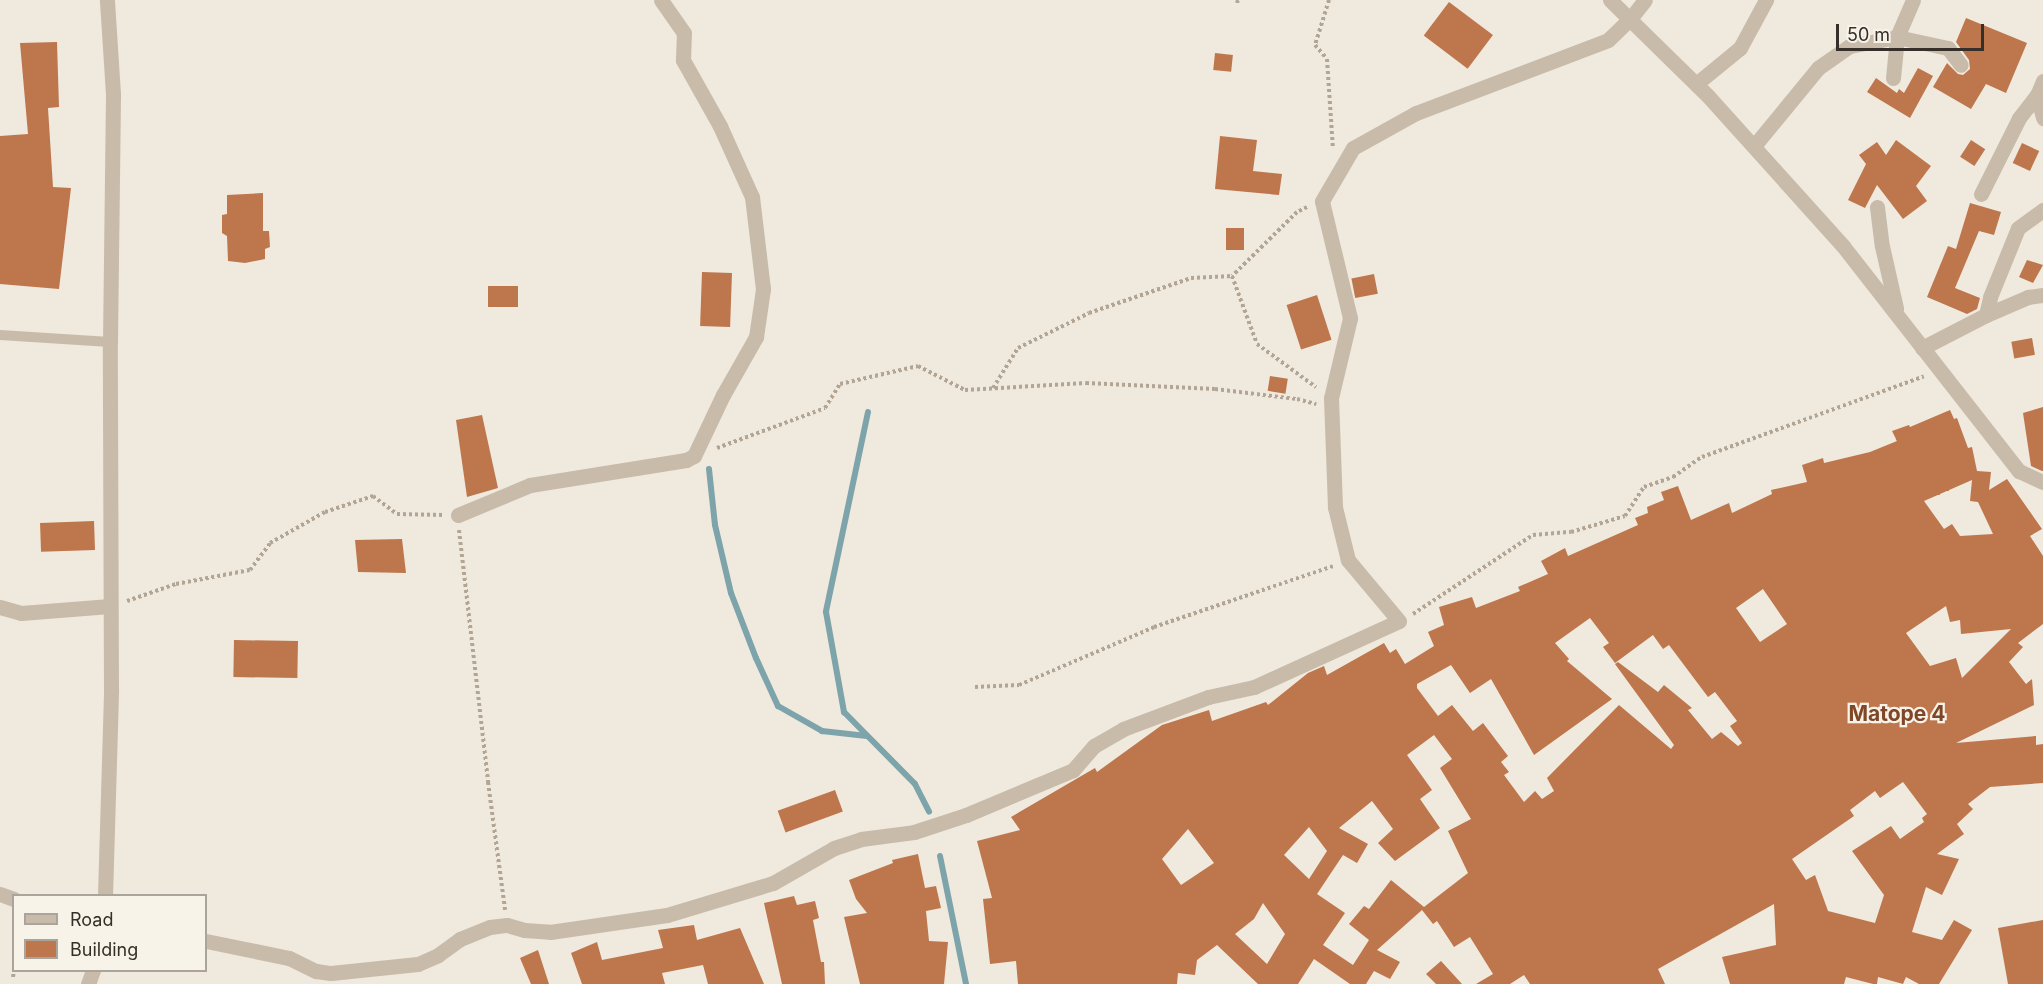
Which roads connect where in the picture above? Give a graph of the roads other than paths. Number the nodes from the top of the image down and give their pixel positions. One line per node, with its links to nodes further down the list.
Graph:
1 (107, 0): 22 (street)
2 (662, 0): 25 (street)
3 (1610, 0): 7 (street)
4 (1645, 0): 7 (street)
5 (1766, 0): 11 (street)
6 (1913, 0): 8 (street)
7 (1630, 19): 11 (street); 29 (street)
8 (1897, 37): 9 (street); 10 (street); 14 (street)
9 (1961, 65)
10 (1893, 78)
11 (1696, 84): 14 (street)
12 (2040, 88): 13 (street); 15 (street)
13 (2043, 118)
14 (1754, 146): 19 (street)
15 (1981, 194)
16 (1877, 207): 19 (street)
17 (2043, 210): 20 (street)
18 (2043, 295): 20 (street)
19 (1896, 311): 23 (street)
20 (1986, 315): 23 (street)
21 (0, 335): 22 (lane)
22 (110, 342): 26 (street)
23 (1922, 348): 24 (street)
24 (2043, 482)
25 (458, 515)
26 (110, 606): 27 (street); 28 (street)
27 (0, 607)
28 (105, 894)
29 (207, 942)

